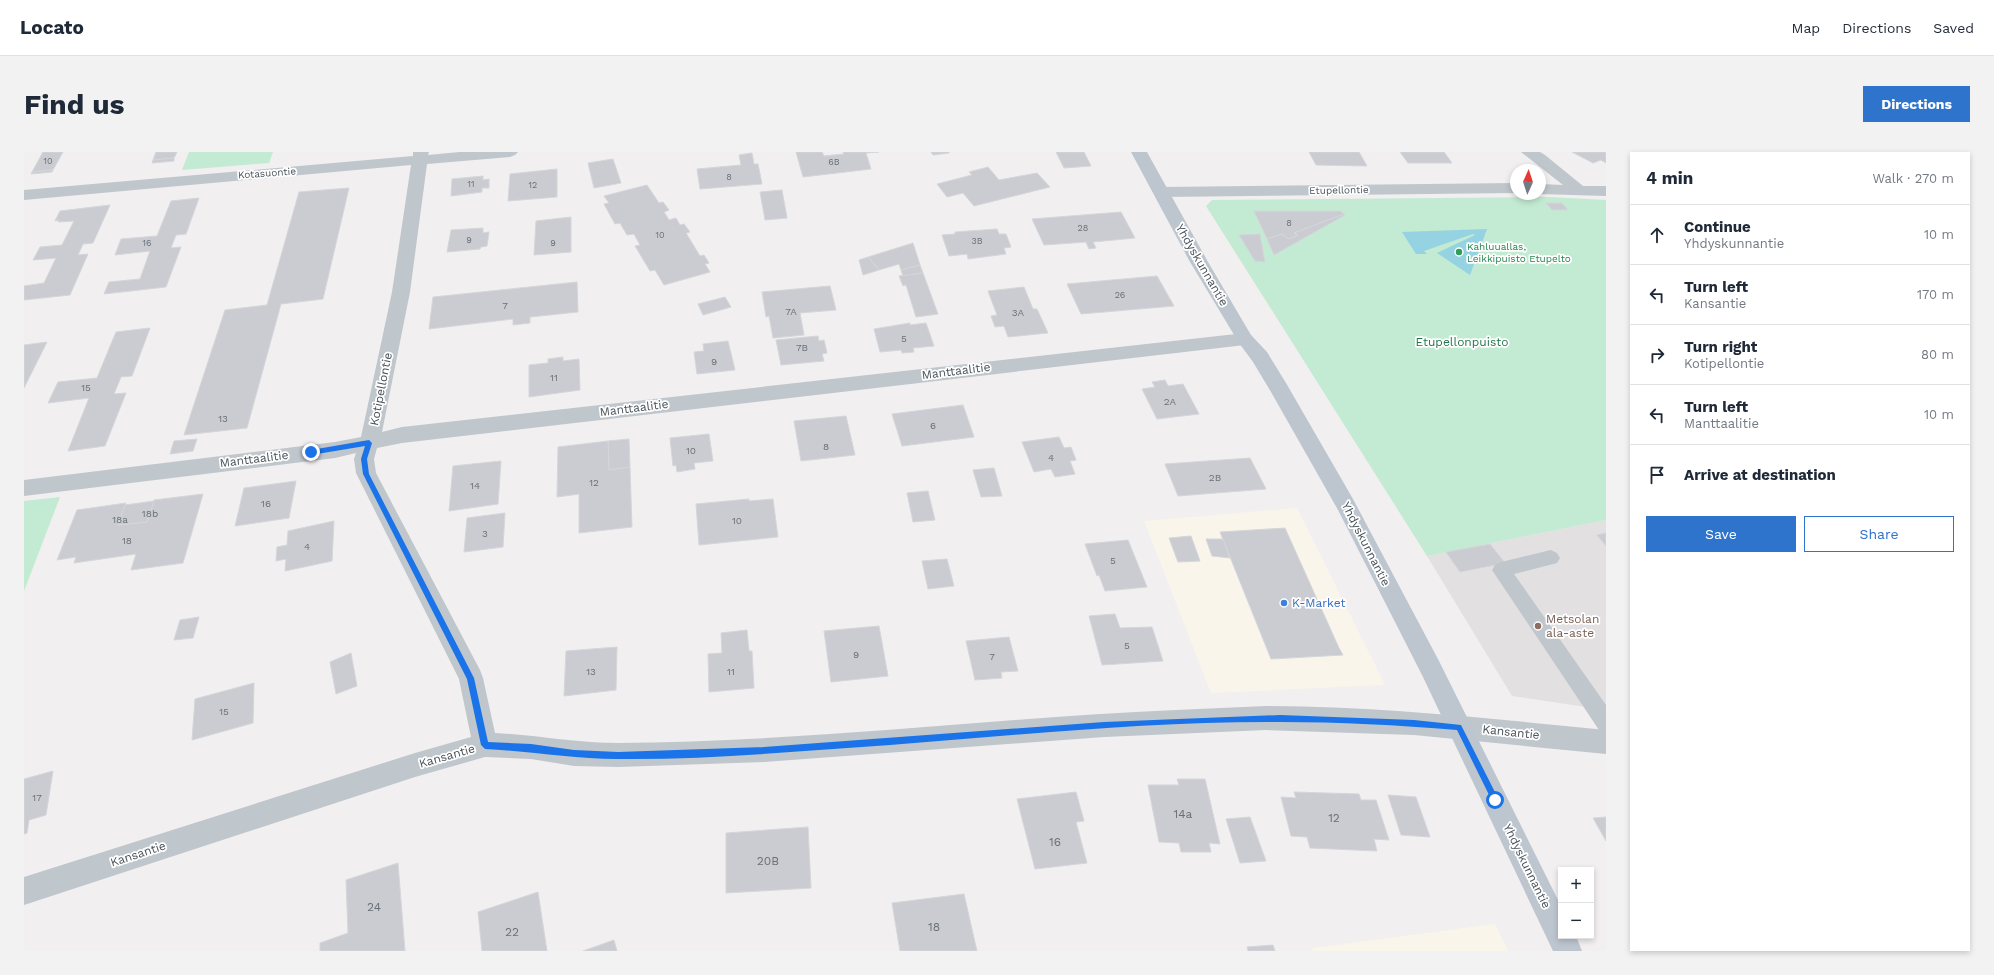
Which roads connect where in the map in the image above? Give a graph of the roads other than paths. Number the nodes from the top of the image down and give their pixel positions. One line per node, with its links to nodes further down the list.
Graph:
1 (510, 152): 4 (street, Kotasuontie)
2 (1139, 152): 9 (main road, Yhdyskunnantie)
3 (1529, 152): 7 (street)
4 (420, 157): 10 (street, Kotasuontie); 12 (street, Kotipellontie)
5 (1510, 188): 9 (street, Etupellontie)
6 (1546, 189): 7 (street)
7 (1579, 190): 8 (street)
8 (1606, 191)
9 (1162, 192): 11 (main road, Yhdyskunnantie)
10 (24, 195)
11 (1245, 339): 12 (street, Manttaalitie); 16 (main road, Yhdyskunnantie)
12 (369, 443): 13 (street, Manttaalitie); 18 (street, Kotipellontie)
13 (24, 488)
14 (1551, 558): 15 (lane)
15 (1606, 723)
16 (1459, 727): 17 (street, Kansantie); 18 (street, Kansantie); 20 (main road, Yhdyskunnantie)
17 (1606, 742)
18 (485, 745): 19 (street, Kansantie)
19 (24, 891)
20 (1568, 951)

